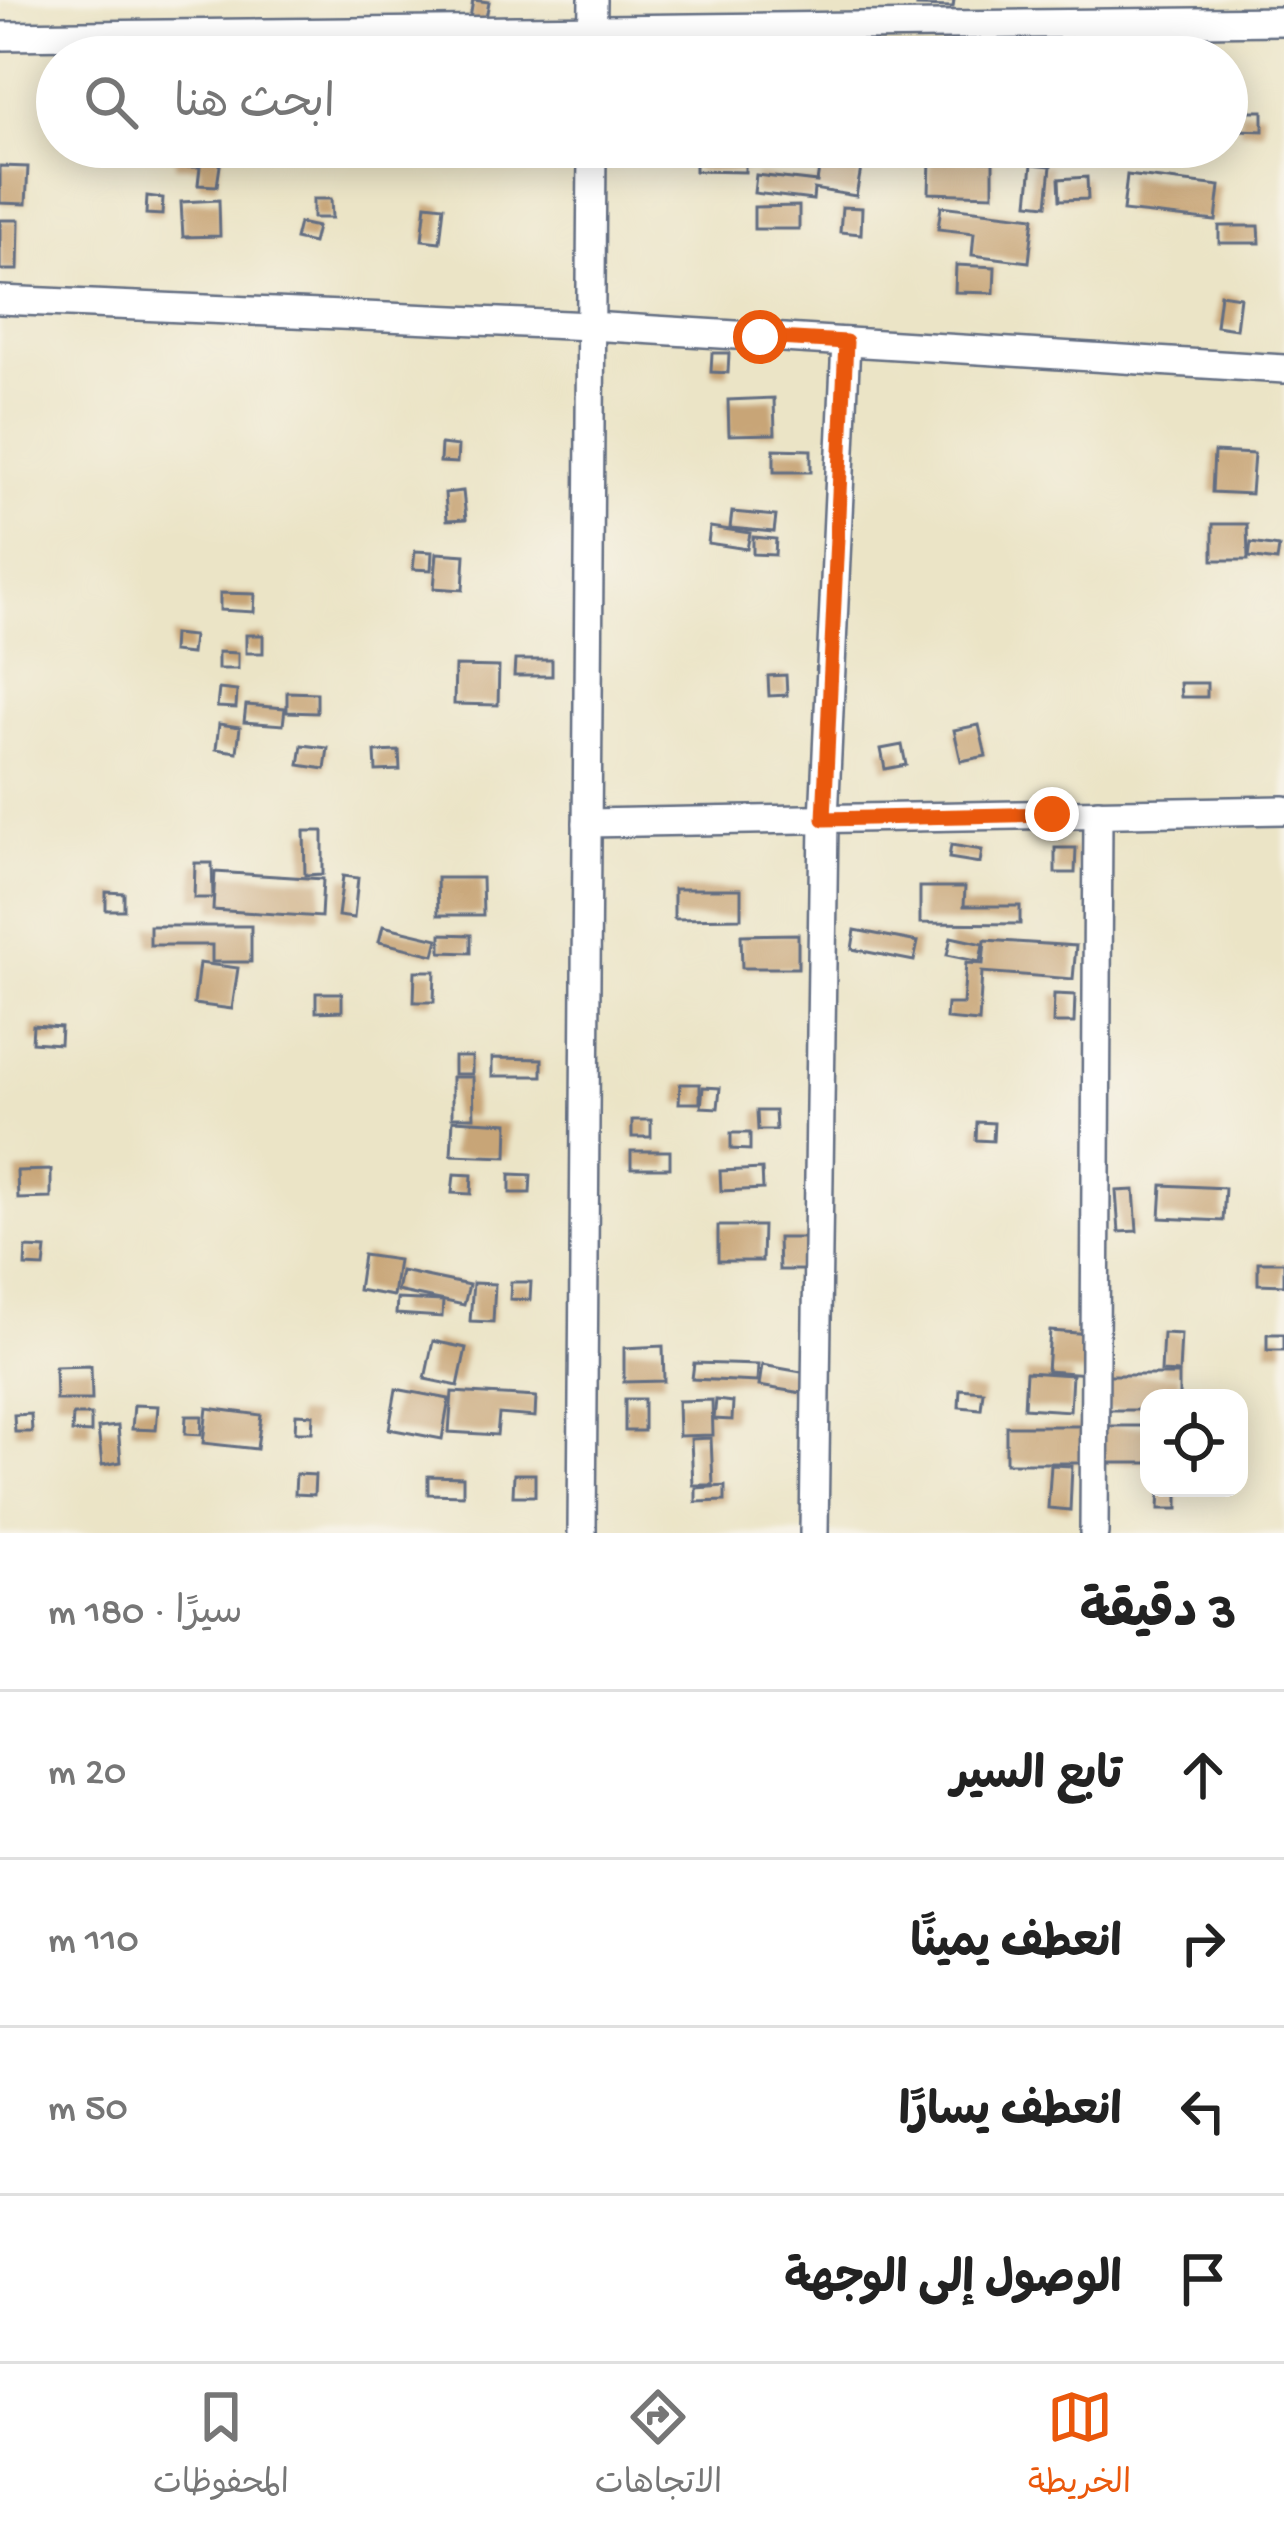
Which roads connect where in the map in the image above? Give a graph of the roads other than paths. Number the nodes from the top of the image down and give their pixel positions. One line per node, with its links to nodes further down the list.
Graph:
1 (593, 0): 5 (street)
2 (1284, 21): 6 (street)
3 (0, 36): 4 (street)
4 (36, 36)
5 (592, 36)
6 (812, 36)
7 (592, 168): 9 (street)
8 (0, 300): 9 (street)
9 (590, 326): 10 (street); 15 (street)
10 (846, 342): 11 (street); 14 (street)
11 (1284, 369)
12 (1284, 810): 13 (street)
13 (1098, 814): 14 (street); 18 (street)
14 (824, 819): 15 (street); 17 (street)
15 (587, 824): 16 (street)
16 (582, 1533)
17 (814, 1533)
18 (1094, 1533)

